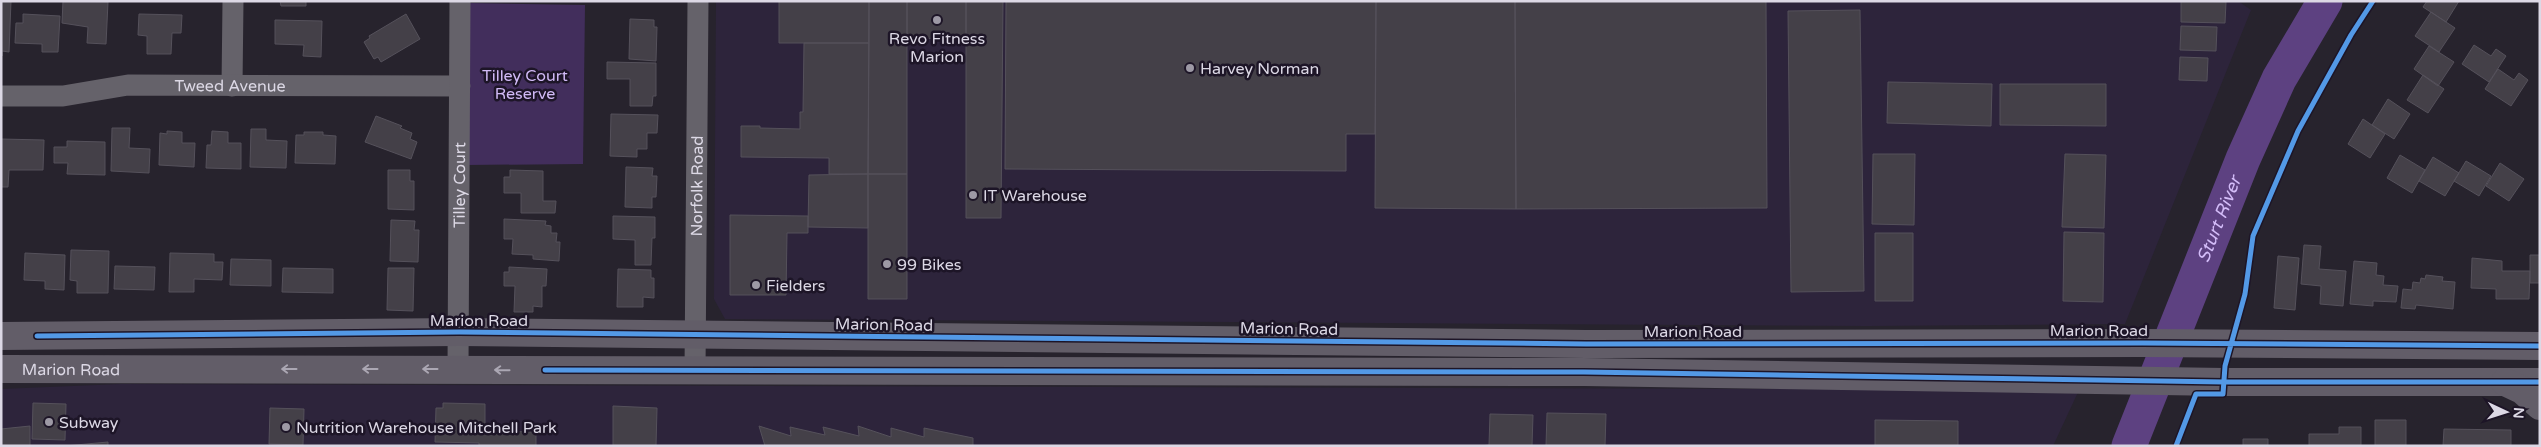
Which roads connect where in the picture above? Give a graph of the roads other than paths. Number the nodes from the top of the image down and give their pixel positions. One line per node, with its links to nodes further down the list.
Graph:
1 (233, 1): 4 (street)
2 (460, 1): 5 (street, Tilley Court)
3 (698, 1): 8 (street, Norfolk Road)
4 (232, 86): 5 (street, Tweed Avenue); 6 (street, Tweed Avenue)
5 (460, 86): 7 (street, Tilley Court)
6 (1, 96)
7 (459, 332): 8 (main road, Marion Road); 10 (main road, Marion Road); 14 (street, Tilley Court)
8 (696, 334): 11 (main road, Marion Road); 15 (street, Norfolk Road)
9 (1, 336): 10 (main road, Marion Road)
10 (127, 337): 13 (main road)
11 (2540, 346)
12 (1, 369): 13 (main road, Marion Road)
13 (195, 369): 14 (main road, Marion Road, one-way to 13)
14 (458, 369): 15 (main road, Marion Road, one-way to 14)
15 (695, 371): 16 (main road, Marion Road)
16 (2505, 382): 17 (main road, Marion Road); 18 (main road)
17 (2540, 382)
18 (2540, 406)

